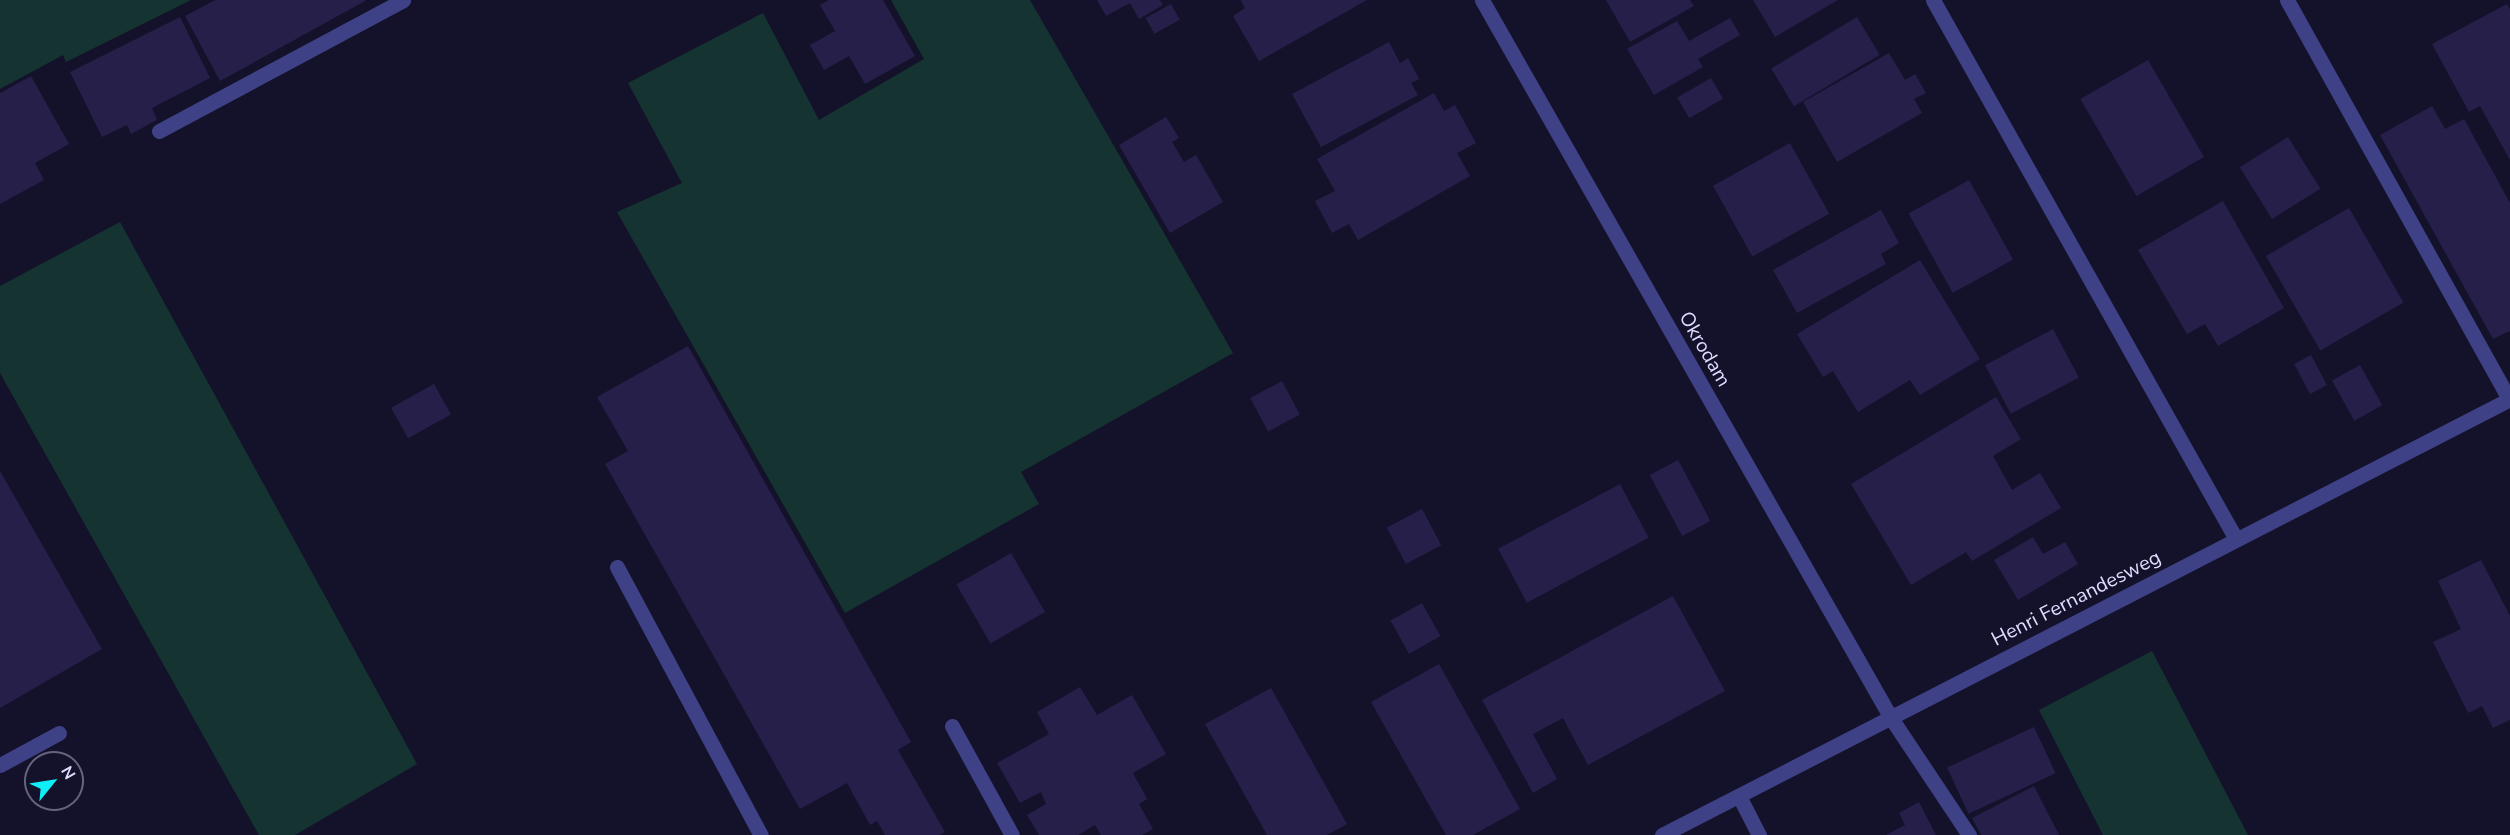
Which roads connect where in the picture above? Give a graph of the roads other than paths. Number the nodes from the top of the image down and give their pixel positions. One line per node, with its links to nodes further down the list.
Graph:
1 (403, 0): 5 (street)
2 (1482, 0): 9 (street, Okrodam)
3 (1933, 0): 7 (street)
4 (2287, 0): 6 (street)
5 (159, 131)
6 (2510, 399): 7 (street, Henri Fernandesweg)
7 (2236, 539): 9 (street, Henri Fernandesweg)
8 (617, 567): 14 (street)
9 (1891, 718): 13 (street, Henri Fernandesweg); 18 (street, Okrodam)
10 (952, 726): 15 (street)
11 (59, 733): 12 (street)
12 (0, 765)
13 (1739, 795): 16 (street, Henri Fernandesweg); 17 (street)
14 (761, 835)
15 (1012, 835)
16 (1662, 835)
17 (1759, 835)
18 (1969, 835)

